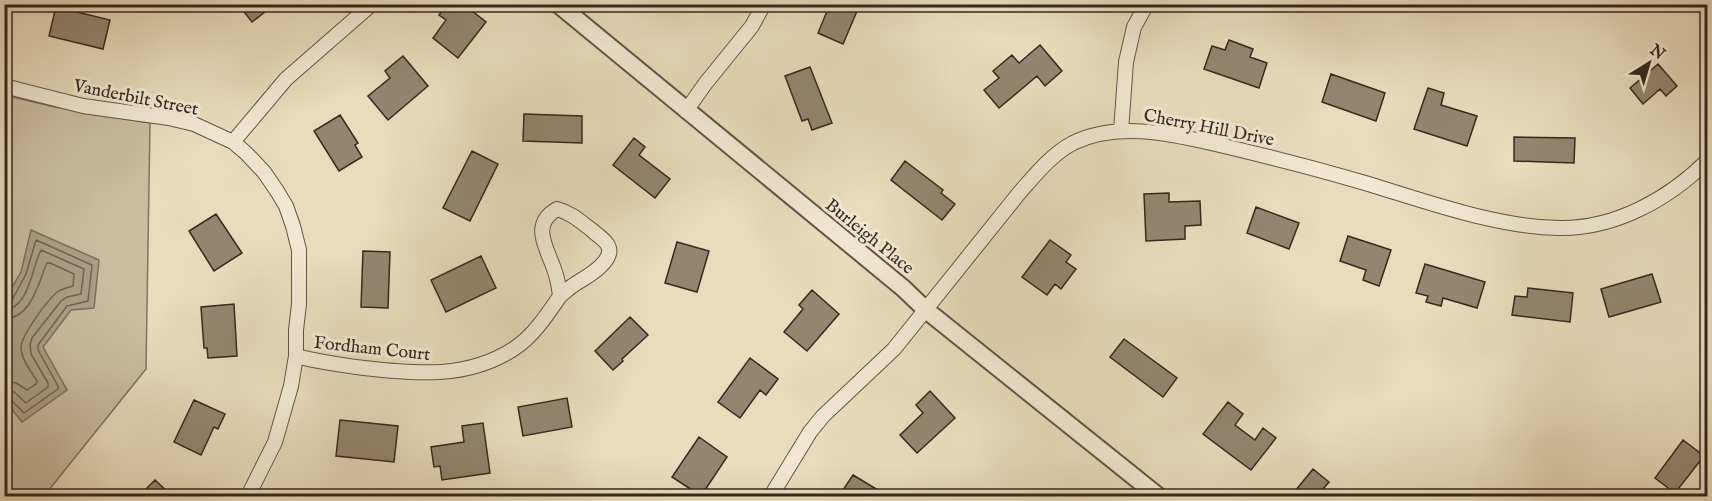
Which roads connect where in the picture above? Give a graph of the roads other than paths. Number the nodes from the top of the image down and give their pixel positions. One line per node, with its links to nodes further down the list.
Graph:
1 (372, 4): 8 (street)
2 (558, 4): 6 (street, Burleigh Place)
3 (764, 4): 6 (street)
4 (1144, 9): 7 (street)
5 (4, 86): 8 (street, Vanderbilt Street)
6 (686, 111): 11 (street, Burleigh Place)
7 (1121, 131): 9 (street, Cherry Hill Drive); 11 (street, Cherry Hill Drive)
8 (233, 142): 12 (street, Vanderbilt Street)
9 (1707, 160)
10 (560, 296): 10 (street, Fordham Court); 12 (street, Fordham Court)
11 (926, 310): 14 (street, Cherry Hill Drive); 15 (street, Burleigh Place)
12 (296, 356): 13 (street, Vanderbilt Street)
13 (248, 496)
14 (771, 496)
15 (1158, 496)

